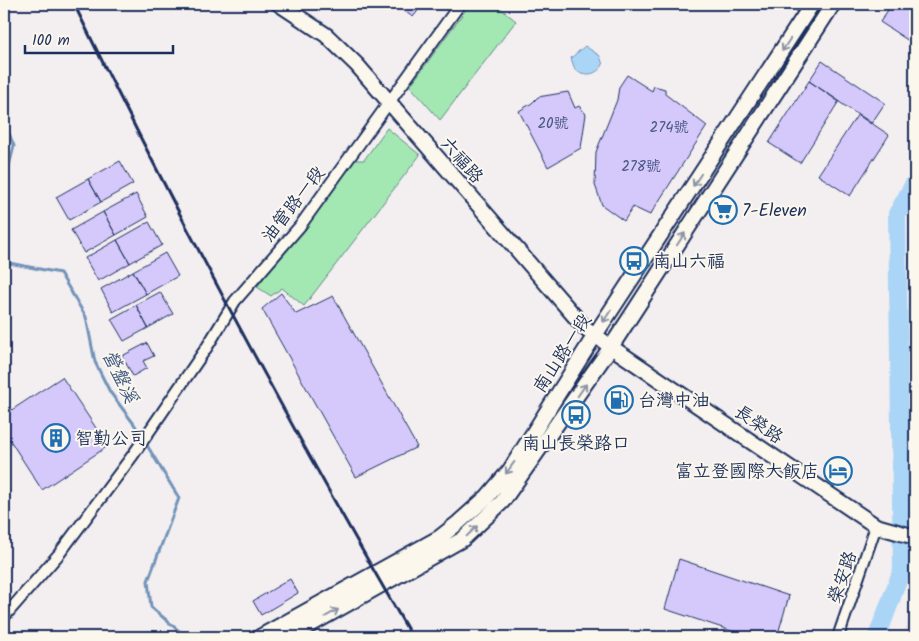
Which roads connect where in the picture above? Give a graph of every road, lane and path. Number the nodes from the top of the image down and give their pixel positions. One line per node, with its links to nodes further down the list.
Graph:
1 (279, 4): 5 (street, 六福路)
2 (460, 4): 5 (street, 油管路一段)
3 (812, 4): 6 (street, 南山路一段, one-way to 6)
4 (833, 4): 7 (street, 南山路一段, one-way to 4)
5 (388, 103): 6 (street, 六福路); 10 (street, 油管路一段)
6 (595, 335): 7 (street, 六福路); 11 (street, 南山路一段, one-way to 11)
7 (611, 347): 8 (street, 長榮路); 12 (street, 南山路一段, one-way to 7)
8 (881, 528): 9 (street, 長榮路); 13 (street, 榮安路)
9 (915, 537)
10 (4, 617)
11 (260, 637)
12 (289, 637)
13 (838, 637)

